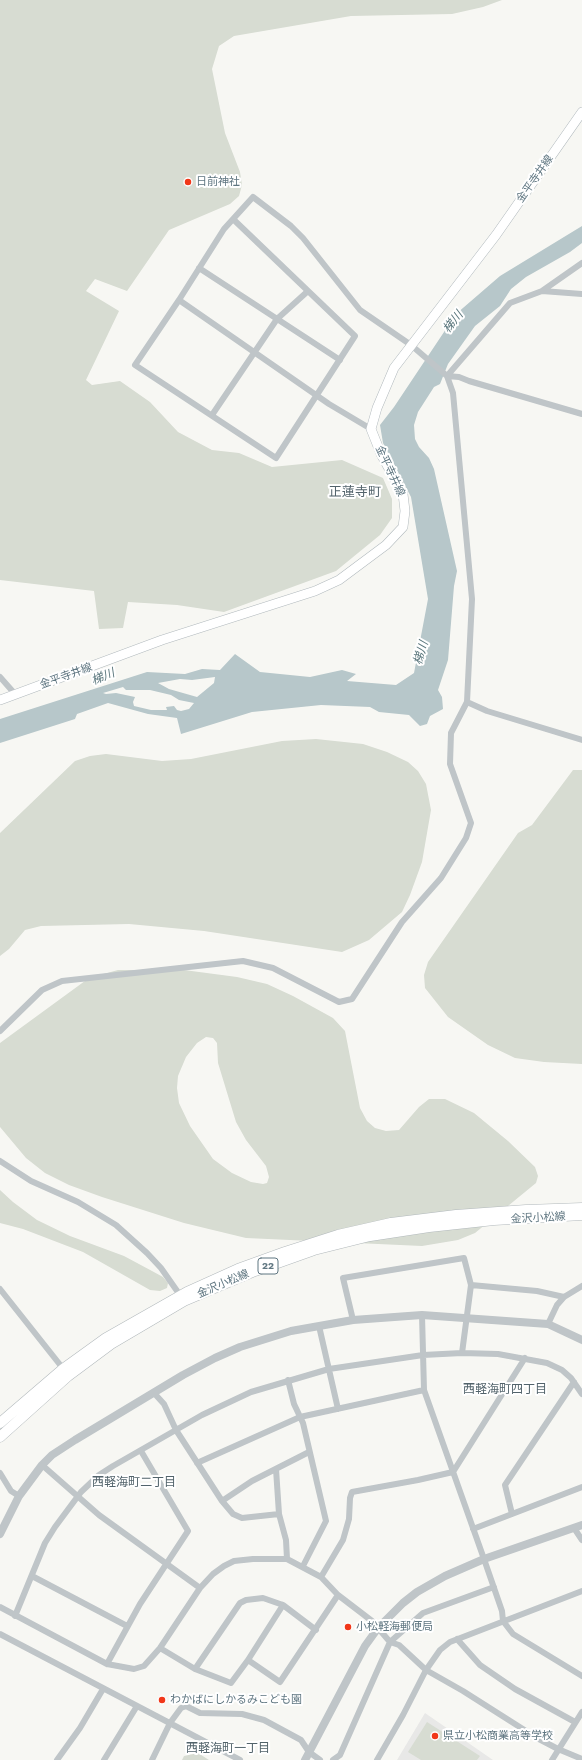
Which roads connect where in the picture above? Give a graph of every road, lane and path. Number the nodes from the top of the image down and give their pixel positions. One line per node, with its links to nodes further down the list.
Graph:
1 (582, 112): 10 (main road, 金平寺井線)
2 (232, 219): 4 (street); 5 (street); 10 (street)
3 (582, 263): 6 (street)
4 (199, 268): 8 (street); 9 (street)
5 (308, 291): 9 (street); 12 (street)
6 (542, 291): 7 (street); 13 (street)
7 (582, 294)
8 (179, 300): 11 (street); 16 (street)
9 (277, 319): 11 (street); 12 (street)
10 (414, 348): 13 (street); 17 (main road, 金平寺井線)
11 (254, 352): 14 (street); 16 (street)
12 (340, 360): 14 (street)
13 (447, 376): 15 (street); 21 (street)
14 (317, 395): 16 (street); 17 (street)
15 (582, 414)
16 (212, 415)
17 (371, 429): 19 (main road, 金平寺井線)
18 (0, 677): 19 (street)
19 (15, 694): 20 (main road, 金平寺井線)
20 (0, 700)
21 (467, 702): 22 (street); 23 (street)
22 (582, 740)
23 (0, 1031)
24 (0, 1161): 30 (street)
25 (582, 1208): 30 (main road, 金沢小松線 / 22)
26 (582, 1215): 30 (main road, 金沢小松線 / 22)
27 (471, 1285): 31 (street); 33 (street); 34 (street)
28 (582, 1286): 31 (street)
29 (0, 1289): 42 (street)
30 (182, 1298): 42 (main road, 金沢小松線 / 22)
31 (564, 1298): 35 (street)
32 (422, 1315): 33 (street); 34 (street); 39 (street)
33 (466, 1317): 35 (street); 38 (street)
34 (354, 1320): 36 (street)
35 (548, 1324): 37 (street)
36 (319, 1326): 41 (street); 46 (street)
37 (582, 1340)
38 (462, 1353): 39 (street); 40 (street)
39 (422, 1356): 41 (street); 45 (street)
40 (525, 1358): 44 (street); 58 (street)
41 (329, 1369): 43 (street); 48 (street)
42 (66, 1373): 50 (main road, 金沢小松線 / 22); 52 (main road, 金沢小松線 / 22)
43 (288, 1380): 49 (street); 51 (street)
44 (574, 1382): 47 (street); 65 (street)
45 (424, 1390): 48 (street); 58 (street)
46 (154, 1393): 51 (street); 56 (street)
47 (582, 1394)
48 (338, 1409): 49 (street)
49 (300, 1417): 54 (street); 55 (street)
50 (0, 1423)
51 (176, 1430): 53 (street); 55 (street)
52 (0, 1437)
53 (141, 1451): 62 (street); 72 (street)
54 (309, 1452): 57 (street); 73 (street)
55 (197, 1463): 63 (street)
56 (42, 1464): 61 (street); 62 (street)
57 (276, 1469): 63 (street); 64 (street)
58 (453, 1472): 67 (street); 75 (street)
59 (0, 1473): 61 (street)
60 (582, 1487): 65 (street)
61 (19, 1496): 68 (street)
62 (77, 1497): 72 (street); 74 (street)
63 (222, 1501): 64 (street)
64 (279, 1514): 70 (street)
65 (512, 1514): 67 (street)
66 (578, 1526): 69 (street); 71 (street)
67 (473, 1529): 71 (street)
68 (0, 1534)
69 (582, 1540)
70 (288, 1559): 73 (street); 77 (street)
71 (484, 1559): 76 (street); 85 (street)
72 (167, 1564): 77 (street); 84 (street)
73 (303, 1566): 75 (street)
74 (32, 1576): 82 (street); 84 (street)
75 (321, 1577): 79 (street)
76 (494, 1587): 83 (street); 89 (street)
77 (200, 1588): 90 (street)
78 (582, 1591): 83 (street)
79 (338, 1595): 85 (street); 86 (street)
80 (283, 1605): 86 (street); 91 (street); 93 (street)
81 (0, 1607): 82 (street)
82 (15, 1616): 92 (street)
83 (503, 1621): 88 (street); 95 (street)
84 (127, 1626): 92 (street)
85 (378, 1628): 89 (street); 102 (street)
86 (316, 1630): 91 (street)
87 (0, 1634): 96 (street)
88 (457, 1639): 94 (street); 99 (street)
89 (390, 1642): 94 (street); 109 (street)
90 (160, 1648): 92 (street); 93 (street)
91 (248, 1660): 93 (street)
92 (107, 1664)
93 (195, 1669)
94 (426, 1670): 101 (street); 110 (street)
95 (582, 1676)
96 (103, 1688): 97 (street); 104 (street)
97 (137, 1706): 100 (street); 105 (street)
98 (582, 1712): 99 (street)
99 (575, 1722): 101 (street)
100 (170, 1723): 102 (street); 106 (street); 107 (street)
101 (558, 1749): 103 (street); 111 (street)
102 (307, 1756): 108 (street)
103 (582, 1759)
104 (58, 1760)
105 (104, 1760)
106 (152, 1760)
107 (240, 1760)
108 (320, 1760)
109 (333, 1760)
110 (377, 1760)
111 (552, 1760)

